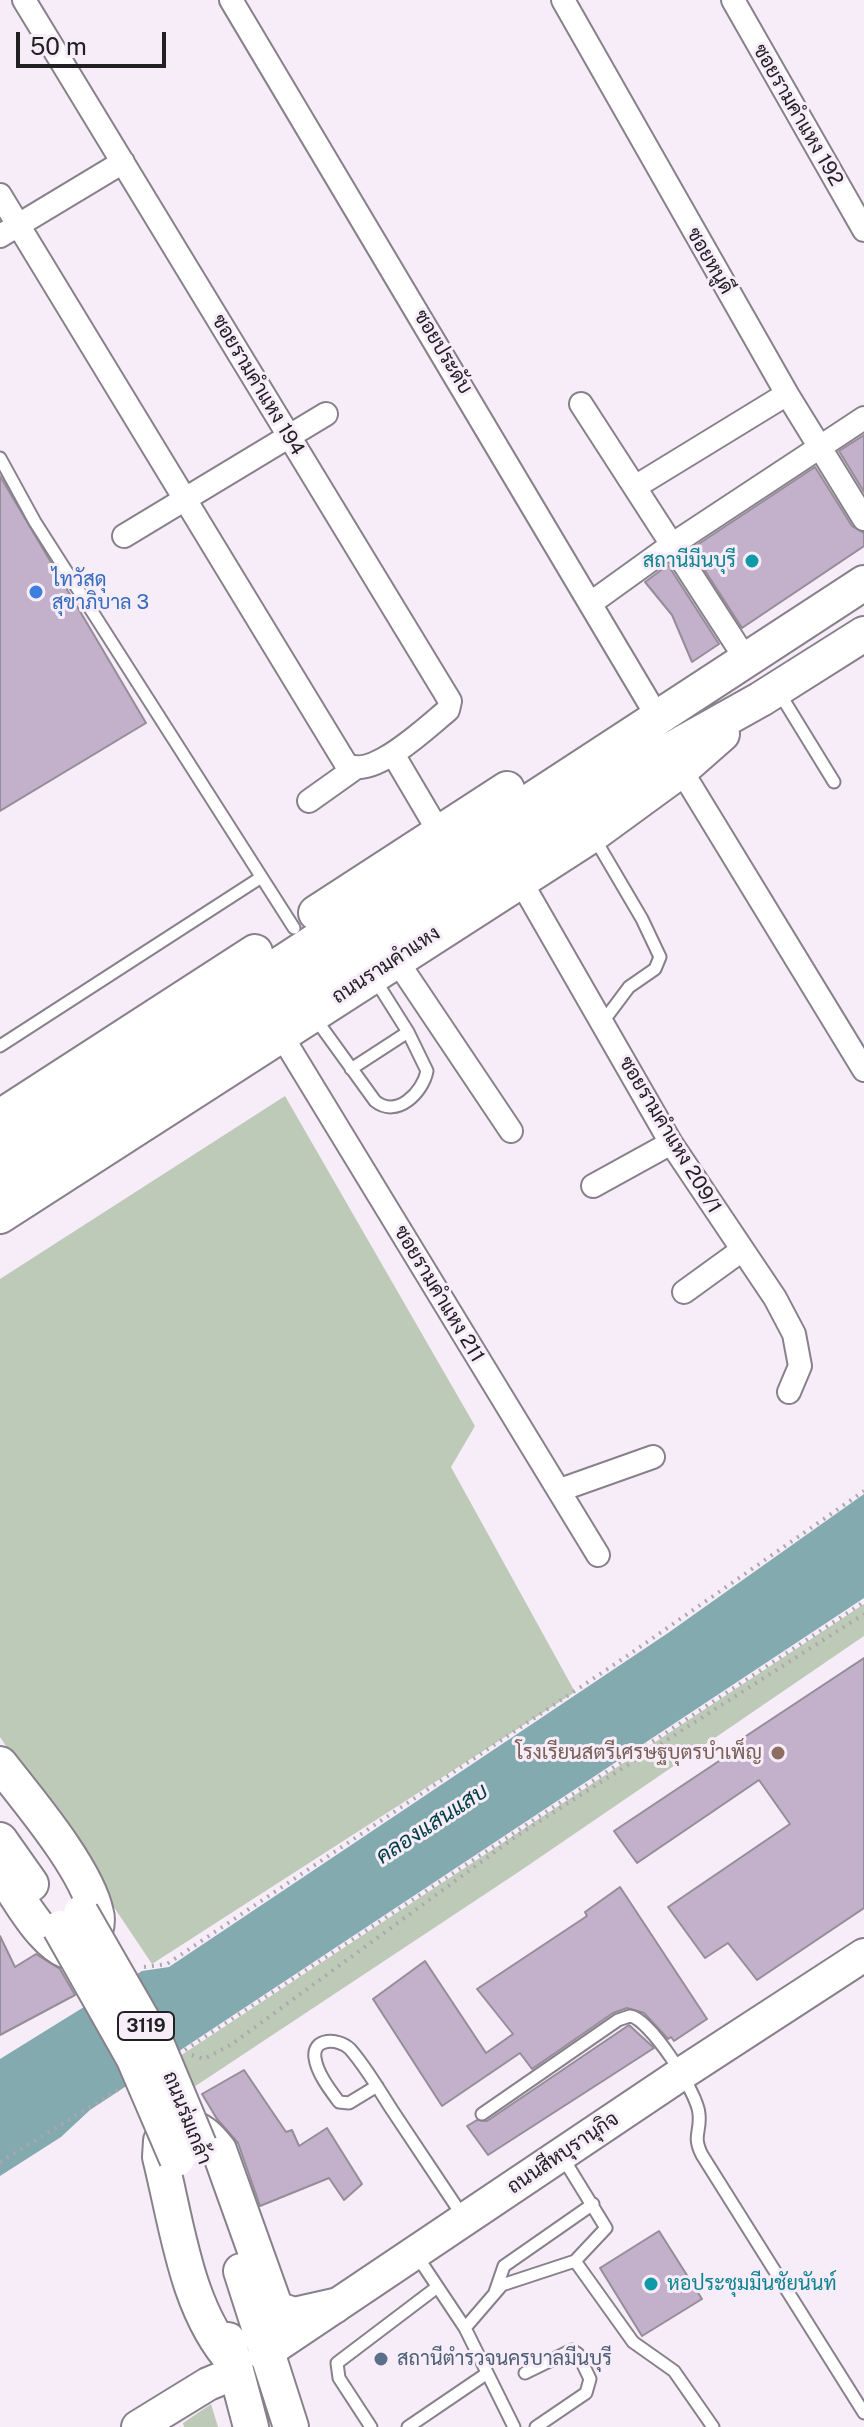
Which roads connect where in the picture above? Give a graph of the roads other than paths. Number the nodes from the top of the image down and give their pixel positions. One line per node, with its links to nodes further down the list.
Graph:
1 (24, 0): 5 (street, ซอยรามคำแหง 194)
2 (231, 0): 22 (street, ซอยประดับ)
3 (563, 0): 9 (street, ซอยหนูดี)
4 (733, 0): 7 (street, ซอยรามคำแหง 192)
5 (123, 162): 8 (street); 13 (street, ซอยรามคำแหง 194)
6 (0, 195): 8 (street)
7 (861, 219)
8 (9, 230): 17 (street)
9 (787, 394): 14 (street, ซอยหนูดี); 16 (street)
10 (581, 404): 16 (street)
11 (326, 414): 13 (street)
12 (864, 418): 14 (street)
13 (289, 436): 17 (street); 27 (street, ซอยรามคำแหง 194)
14 (819, 446): 18 (street, ซอยหนูดี); 20 (street)
15 (0, 458): 34 (lane)
16 (635, 487): 20 (street)
17 (186, 499): 19 (street); 28 (street)
18 (864, 519)
19 (124, 536)
20 (673, 544): 22 (street); 24 (street)
21 (864, 583): 24 (main road, ถนนรามคำแหง)
22 (591, 603): 26 (street, ซอยประดับ)
23 (864, 634): 25 (main road, ถนนรามคำแหง)
24 (747, 661): 26 (main road, ถนนรามคำแหง); 36 (main road, ถนนรามคำแหง)
25 (769, 694): 29 (main road, ถนนรามคำแหง); 30 (lane); 36 (main road, ถนนรามคำแหง)
26 (651, 706): 32 (main road, ถนนรามคำแหง)
27 (393, 754): 28 (street, ซอยรามคำแหง 194); 32 (street)
28 (354, 769): 31 (street, ซอยรามคำแหง 194)
29 (681, 770): 33 (main road, ถนนรามคำแหง); 45 (street)
30 (834, 782)
31 (309, 801)
32 (439, 832): 37 (main road, ถนนรามคำแหง)
33 (592, 835): 35 (main road, ถนนรามคำแหง); 40 (lane)
34 (260, 878): 37 (lane); 43 (lane)
35 (520, 880): 38 (main road, ถนนรามคำแหง); 40 (street, ซอยรามคำแหง 209/1)
36 (388, 910): 49 (main road, ถนนรามคำแหง); 50 (main road, ถนนรามคำแหง)
37 (294, 928): 46 (main road, ถนนรามคำแหง)
38 (384, 966): 39 (main road, ถนนรามคำแหง); 41 (lane); 47 (street)
39 (312, 1013): 42 (main road, ถนนรามคำแหง); 44 (lane)
40 (602, 1023): 48 (street, ซอยรามคำแหง 209/1)
41 (408, 1032): 44 (lane); 44 (lane)
42 (280, 1033): 52 (main road, ถนนรามคำแหง); 57 (street, ซอยรามคำแหง 211)
43 (0, 1046)
44 (351, 1069)
45 (864, 1070)
46 (0, 1117)
47 (511, 1131)
48 (671, 1143): 51 (street); 53 (street, ซอยรามคำแหง 209/1)
49 (0, 1147)
50 (0, 1183)
51 (593, 1186)
52 (0, 1216)
53 (742, 1250): 54 (street); 55 (street, ซอยรามคำแหง 209/1)
54 (684, 1292)
55 (789, 1392)
56 (653, 1457): 57 (street)
57 (560, 1490): 58 (street, ซอยรามคำแหง 211)
58 (598, 1555)
59 (0, 1764): 62 (main road)
60 (0, 1796): 63 (main road, ถนนร่มเกล้า / 3119)
61 (0, 1840): 63 (main road, ถนนร่มเกล้า / 3119)
62 (0, 1869)
63 (70, 1921): 68 (main road, ถนนร่มเกล้า / 3119, bridge); 68 (main road, ถนนร่มเกล้า / 3119, bridge)
64 (864, 1955): 65 (main road, ถนนสีหบุรานุกิจ)
65 (681, 2074): 67 (lane); 69 (main road, ถนนสีหบุรานุกิจ); 81 (lane)
66 (377, 2086): 66 (lane); 71 (lane)
67 (482, 2114)
68 (188, 2152): 78 (main road, ถนนร่มเกล้า / 3119)
69 (560, 2154): 70 (lane); 71 (main road, ถนนสีหบุรานุกิจ)
70 (593, 2204): 73 (lane); 75 (lane)
71 (465, 2219): 72 (main road, ถนนสีหบุรานุกิจ)
72 (414, 2252): 74 (lane); 76 (main road, ถนนสีหบุรานุกิจ)
73 (575, 2261): 75 (lane); 89 (lane)
74 (436, 2288): 77 (lane); 85 (lane)
75 (495, 2292): 77 (lane)
76 (334, 2306): 78 (main road, ถนนสีหบุรานุกิจ); 78 (main road)
77 (465, 2328): 80 (lane)
78 (245, 2363): 82 (main road, ถนนสีหบุรานุกิจ); 83 (main road, ถนนร่มเกล้า / 3119); 84 (main road, ถนนร่มเกล้า / 3119)
79 (525, 2373): 88 (lane)
80 (486, 2374): 86 (lane); 87 (lane)
81 (864, 2413)
82 (138, 2427)
83 (251, 2427)
84 (291, 2427)
85 (371, 2427)
86 (408, 2427)
87 (514, 2427)
88 (536, 2427)
89 (713, 2427)

